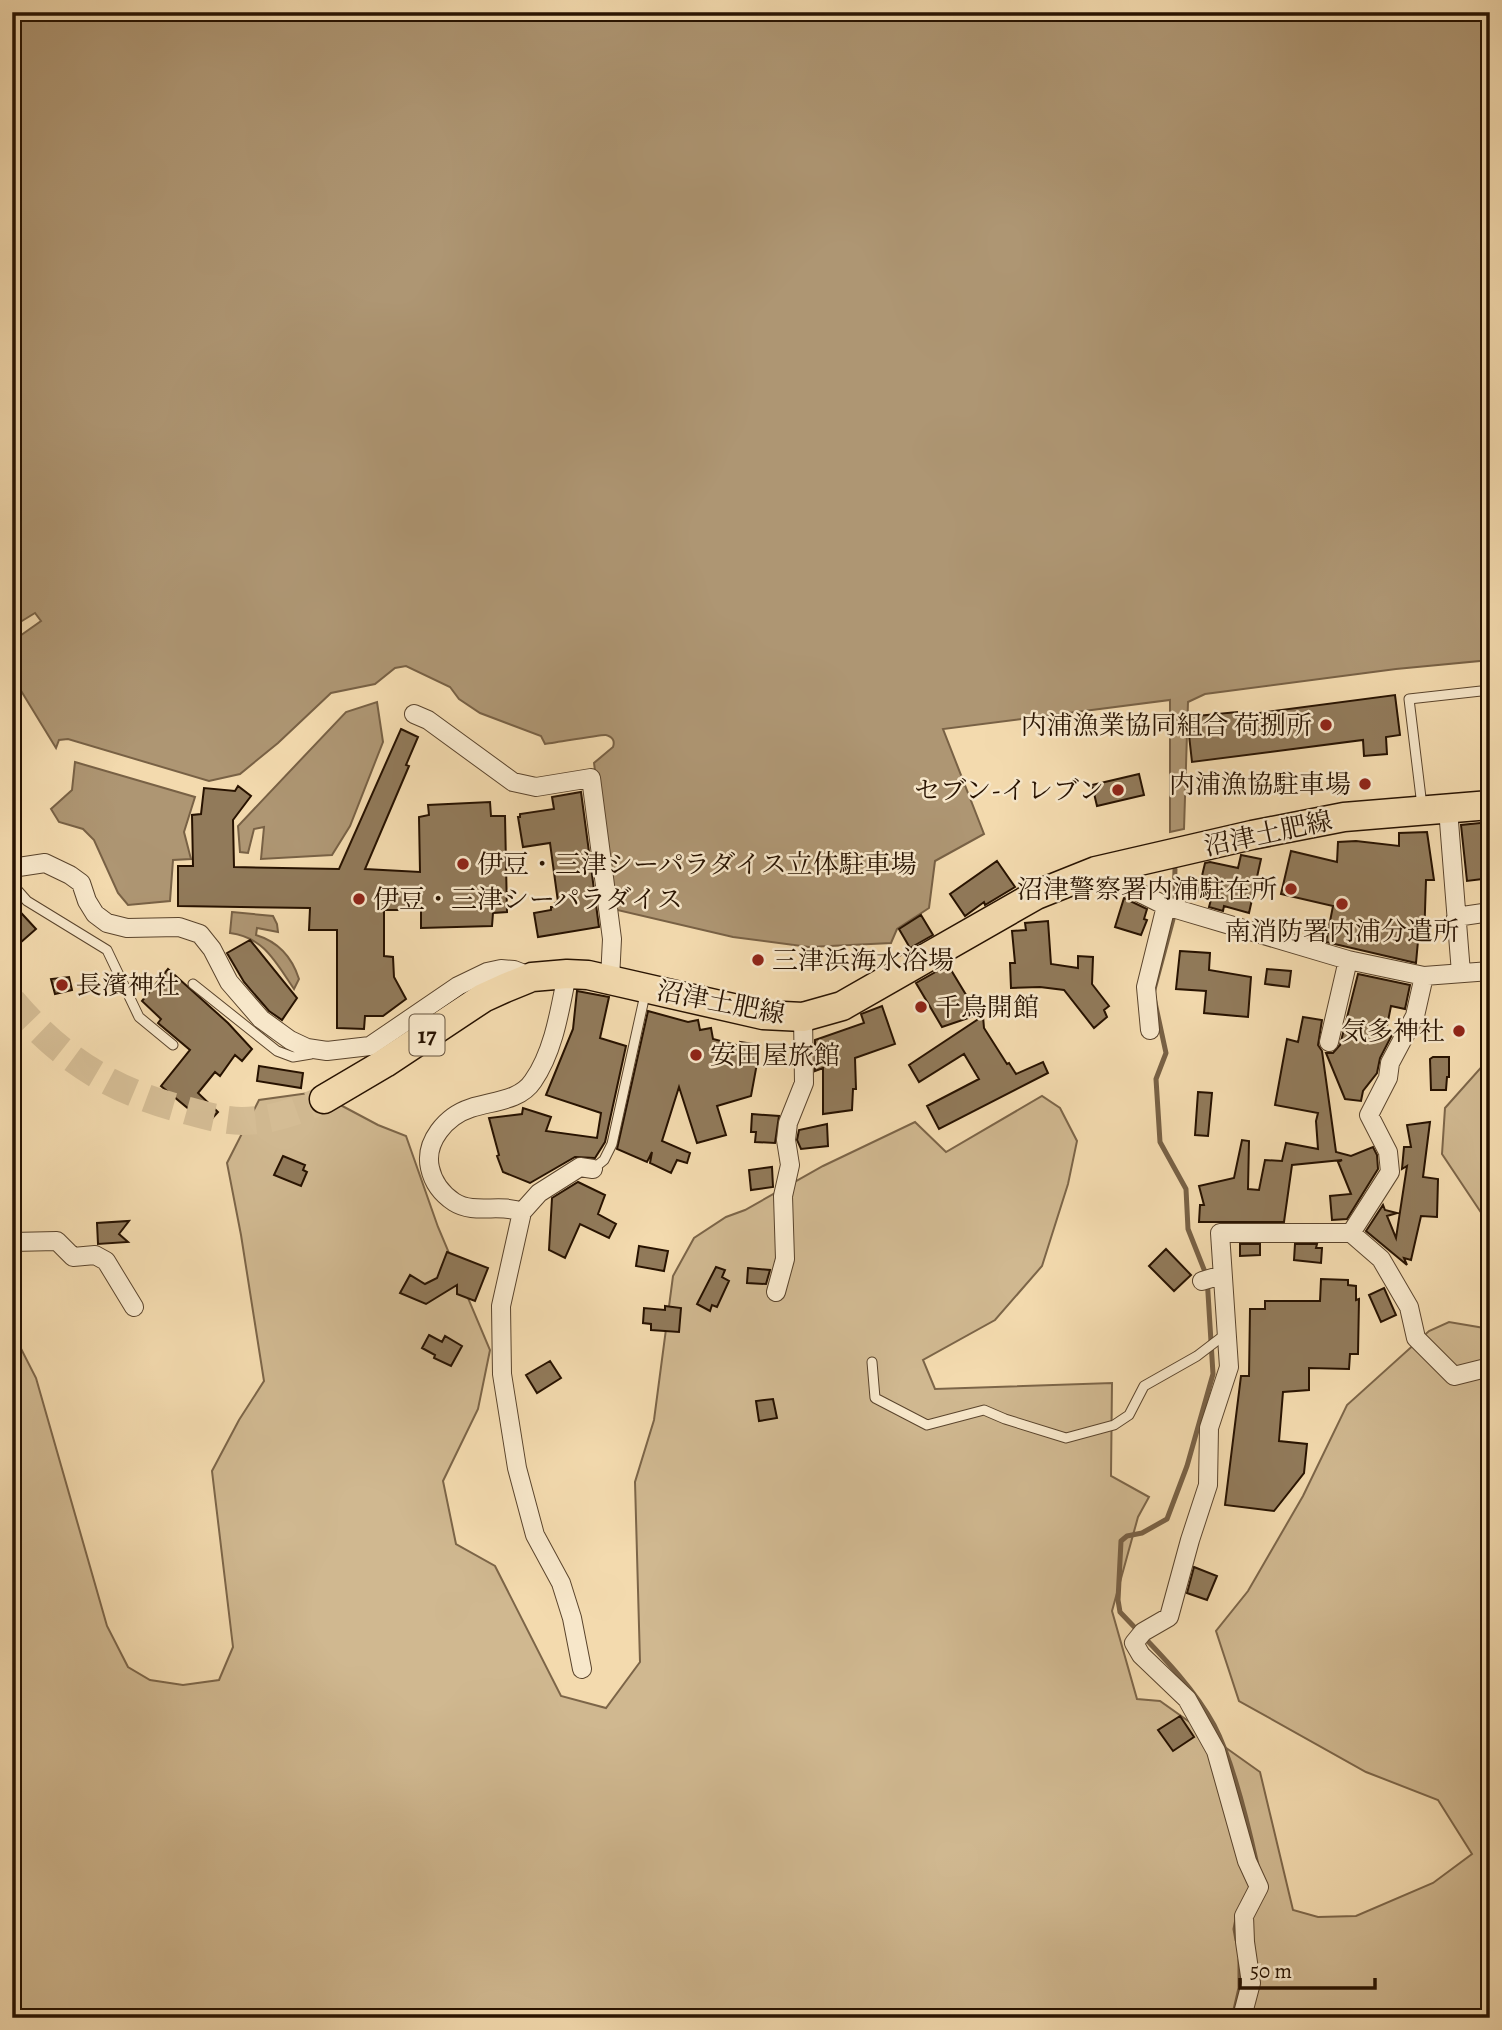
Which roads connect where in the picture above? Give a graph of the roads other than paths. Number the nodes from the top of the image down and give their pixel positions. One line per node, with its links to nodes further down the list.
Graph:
1 (1490, 691): 4 (lane)
2 (414, 714): 17 (street)
3 (1490, 805): 4 (main road, 沼津土肥線 / 17)
4 (1435, 810): 6 (main road, 沼津土肥線 / 17); 10 (street)
5 (12, 868): 24 (street)
6 (1096, 871): 8 (street); 20 (main road, 沼津土肥線 / 17)
7 (12, 884): 23 (lane)
8 (1166, 906): 11 (street); 21 (street)
9 (1490, 912): 10 (street)
10 (1456, 917): 13 (street)
11 (1348, 960): 15 (street); 22 (street)
12 (1490, 971): 13 (street)
13 (1461, 973): 15 (street)
14 (567, 974): 16 (main road, 沼津土肥線 / 17); 17 (main road, 沼津土肥線 / 17); 27 (street)
15 (1424, 976): 28 (street)
16 (533, 977): 24 (street); 25 (main road, 沼津土肥線 / 17)
17 (610, 979): 19 (main road, 沼津土肥線 / 17)
18 (193, 984): 24 (lane)
19 (646, 989): 20 (main road, 沼津土肥線 / 17); 26 (lane)
20 (803, 1017): 30 (street)
21 (1150, 1030)
22 (1329, 1042)
23 (173, 1045)
24 (327, 1051)
25 (324, 1099)
26 (593, 1169): 27 (street)
27 (522, 1212): 35 (street)
28 (1351, 1233): 32 (street); 34 (street)
29 (12, 1242): 31 (street)
30 (776, 1292)
31 (134, 1307)
32 (1225, 1335): 33 (lane); 36 (street)
33 (872, 1362)
34 (1490, 1367)
35 (582, 1669)
36 (1242, 2017)

